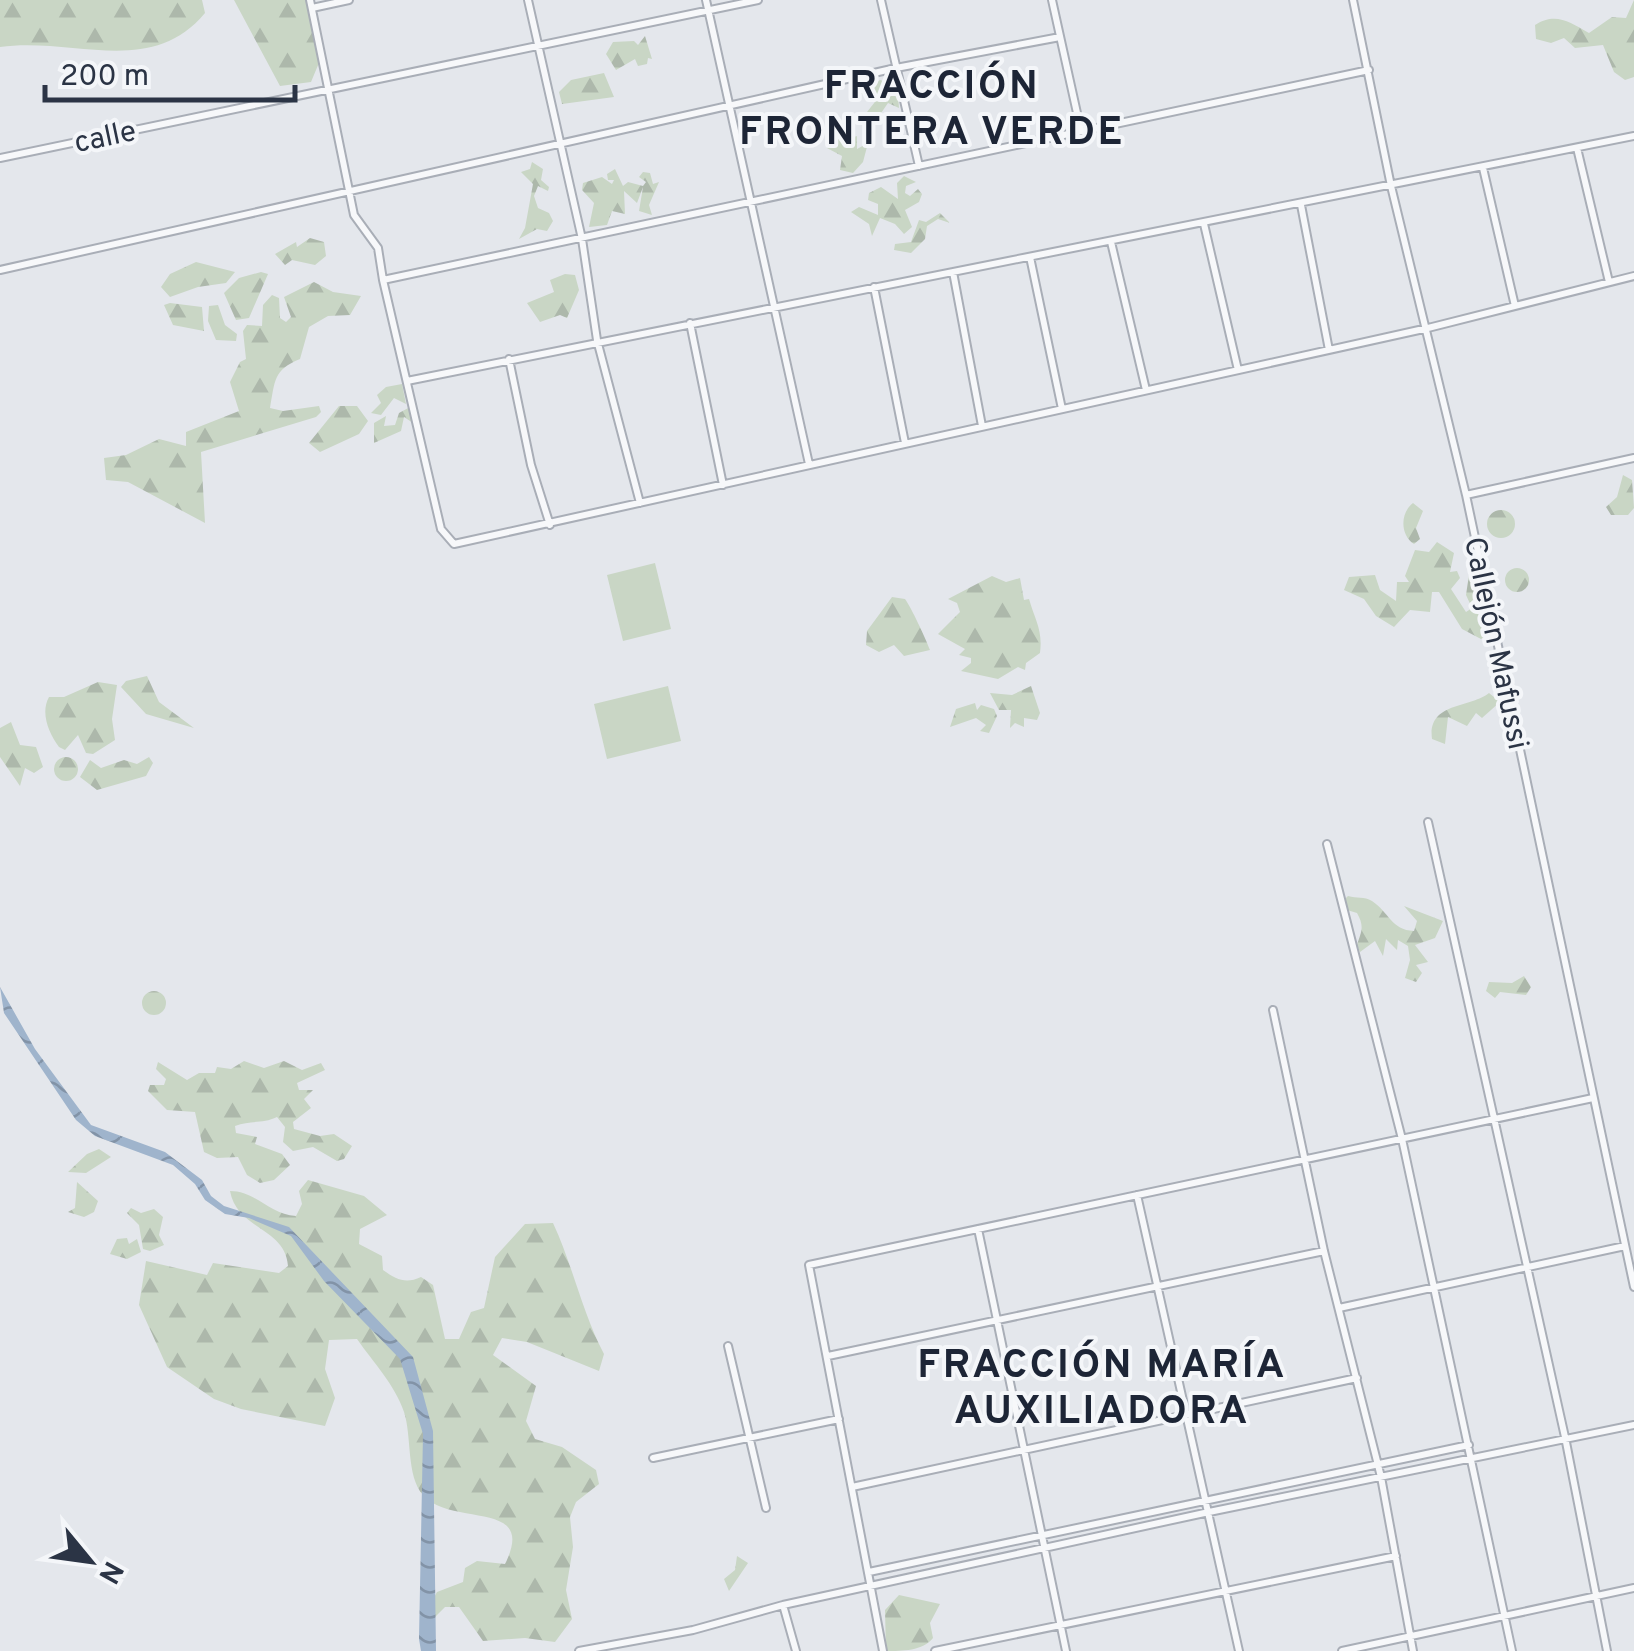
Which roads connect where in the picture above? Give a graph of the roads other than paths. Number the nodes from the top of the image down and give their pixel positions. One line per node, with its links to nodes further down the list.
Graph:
1 (349, 0): 8 (street)
2 (528, 0): 11 (street)
3 (706, 0): 9 (street)
4 (758, 0): 9 (street, calle)
5 (880, 0): 12 (street)
6 (1052, 0): 10 (street)
7 (1353, 0): 13 (street, Callejón Mafussi)
8 (311, 4): 14 (street)
9 (708, 10): 11 (street, calle); 15 (street)
10 (1060, 36): 12 (street); 16 (street)
11 (537, 45): 14 (street, calle); 18 (street)
12 (896, 68): 15 (street); 21 (street)
13 (1369, 70): 16 (street); 23 (street, Callejón Mafussi)
14 (328, 87): 20 (street, calle); 24 (street)
15 (730, 106): 18 (street); 25 (street)
16 (1081, 131): 21 (street)
17 (1634, 136): 19 (street)
18 (560, 142): 24 (street); 28 (street)
19 (1577, 148): 22 (street); 35 (street)
20 (0, 158)
21 (919, 166): 25 (street)
22 (1483, 168): 23 (street); 38 (street)
23 (1391, 186): 26 (street); 40 (street, Callejón Mafussi)
24 (350, 194): 31 (street); 34 (street)
25 (752, 202): 28 (street); 37 (street)
26 (1300, 206): 27 (street); 42 (street)
27 (1204, 224): 29 (street); 44 (street)
28 (582, 239): 34 (street); 41 (street)
29 (1111, 242): 30 (street); 46 (street)
30 (1030, 257): 32 (street); 47 (street)
31 (0, 270)
32 (953, 272): 36 (street); 48 (street)
33 (1634, 276): 35 (street)
34 (383, 280): 45 (street)
35 (1609, 282): 38 (street)
36 (874, 287): 37 (street); 49 (street)
37 (775, 306): 39 (street); 51 (street)
38 (1515, 306): 40 (street)
39 (690, 323): 41 (street); 52 (street)
40 (1428, 328): 42 (street); 53 (street, Callejón Mafussi)
41 (597, 340): 43 (street); 54 (street)
42 (1330, 350): 44 (street)
43 (509, 359): 45 (street); 55 (street)
44 (1238, 370): 46 (street)
45 (406, 381): 55 (street)
46 (1146, 390): 47 (street)
47 (1062, 408): 48 (street)
48 (982, 426): 49 (street)
49 (905, 443): 51 (street)
50 (1634, 458): 53 (street)
51 (809, 464): 52 (street)
52 (723, 485): 54 (street)
53 (1466, 496): 59 (street, Callejón Mafussi)
54 (640, 504): 55 (street)
55 (550, 525)
56 (1428, 822): 60 (street)
57 (1327, 844): 61 (street)
58 (1273, 1010): 62 (street)
59 (1593, 1098): 60 (street); 65 (street, Callejón Mafussi)
60 (1495, 1119): 61 (street); 67 (street)
61 (1402, 1139): 62 (street); 69 (street)
62 (1305, 1159): 63 (street); 66 (street)
63 (1137, 1195): 64 (street); 68 (street)
64 (978, 1229): 72 (street); 74 (street)
65 (1625, 1246): 67 (street); 70 (street, Callejón Mafussi)
66 (1324, 1251): 68 (street); 71 (street)
67 (1528, 1267): 69 (street); 80 (street)
68 (1155, 1284): 72 (street); 76 (street)
69 (1434, 1287): 71 (street); 81 (street)
70 (1634, 1287)
71 (1339, 1308): 75 (street)
72 (997, 1320): 74 (street); 82 (street)
73 (728, 1346): 79 (street)
74 (828, 1356): 77 (street)
75 (1357, 1378): 76 (street); 85 (street)
76 (1186, 1415): 82 (street); 88 (street)
77 (839, 1419): 79 (street); 87 (street)
78 (1634, 1425): 80 (street)
79 (750, 1435): 83 (street); 89 (street)
80 (1565, 1437): 84 (street); 98 (street)
81 (1469, 1445): 84 (street); 85 (street)
82 (1026, 1449): 87 (street); 91 (street)
83 (654, 1458)
84 (1472, 1458): 86 (street); 100 (street)
85 (1378, 1461): 86 (street); 88 (street)
86 (1382, 1476): 90 (street); 93 (street)
87 (852, 1487): 94 (street)
88 (1206, 1498): 90 (street); 91 (street)
89 (766, 1508)
90 (1209, 1512): 92 (street); 97 (street)
91 (1044, 1534): 92 (street); 94 (street)
92 (1047, 1549): 95 (street); 101 (street)
93 (1396, 1556): 97 (street); 102 (street)
94 (869, 1572): 95 (street)
95 (871, 1586): 99 (street); 105 (street)
96 (1634, 1588): 98 (street)
97 (1226, 1592): 101 (street); 108 (street)
98 (1596, 1596): 100 (street); 112 (street)
99 (783, 1605): 103 (street); 104 (street)
100 (1505, 1616): 102 (street); 111 (street)
101 (1061, 1624): 106 (street); 107 (street)
102 (1410, 1636): 109 (street); 110 (street)
103 (580, 1651)
104 (796, 1651)
105 (883, 1651)
106 (935, 1651)
107 (1066, 1651)
108 (1239, 1651)
109 (1342, 1651)
110 (1414, 1651)
111 (1512, 1651)
112 (1607, 1651)

